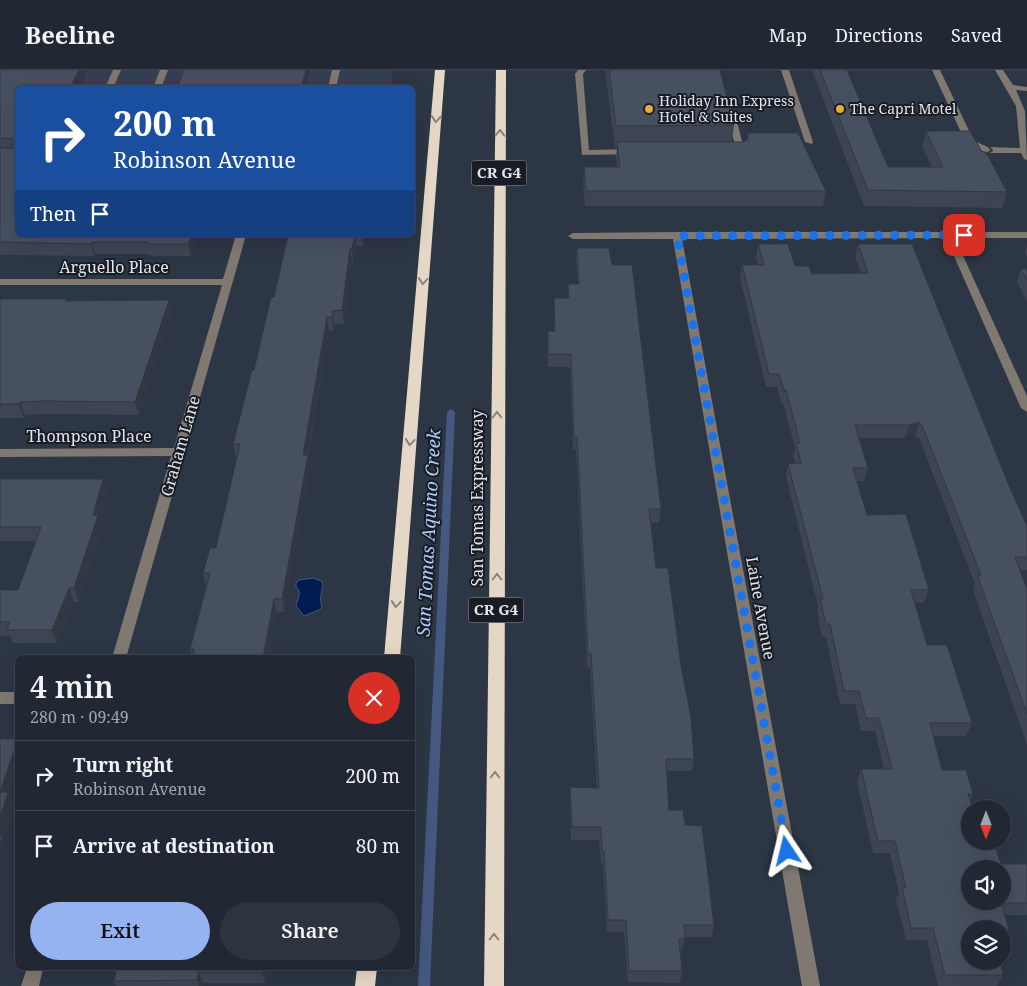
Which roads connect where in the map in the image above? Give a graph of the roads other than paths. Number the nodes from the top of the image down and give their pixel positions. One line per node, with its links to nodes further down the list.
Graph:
1 (117, 70): 10 (street)
2 (164, 70): 11 (street)
3 (336, 70): 12 (street)
4 (440, 70): 32 (highway, one-way to 32)
5 (501, 70): 39 (highway, San Tomas Expressway / CR G4, one-way to 5)
6 (582, 70): 18 (street)
7 (785, 70): 17 (street)
8 (936, 70): 20 (street, one-way to 20)
9 (999, 70): 13 (street)
10 (110, 85)
11 (158, 85)
12 (333, 85)
13 (1009, 87): 14 (street); 16 (street)
14 (1027, 89)
15 (727, 97): 19 (street)
16 (1024, 110): 20 (street)
17 (809, 142)
18 (643, 152)
19 (721, 152)
20 (1026, 153)
21 (948, 235): 22 (street); 24 (street); 28 (street)
22 (1027, 235)
23 (573, 236): 24 (street)
24 (677, 236): 40 (street, Laine Avenue)
25 (240, 237): 27 (street, Graham Lane)
26 (0, 282): 27 (street, Arguello Place)
27 (227, 282): 29 (street, Graham Lane)
28 (1027, 408)
29 (178, 452): 30 (street, Thompson Place); 31 (street, Graham Lane)
30 (0, 453)
31 (119, 655)
32 (392, 655)
33 (0, 698): 34 (street)
34 (15, 698)
35 (34, 970): 37 (street)
36 (367, 970): 38 (highway)
37 (30, 986)
38 (365, 986)
39 (494, 986)
40 (811, 986)

